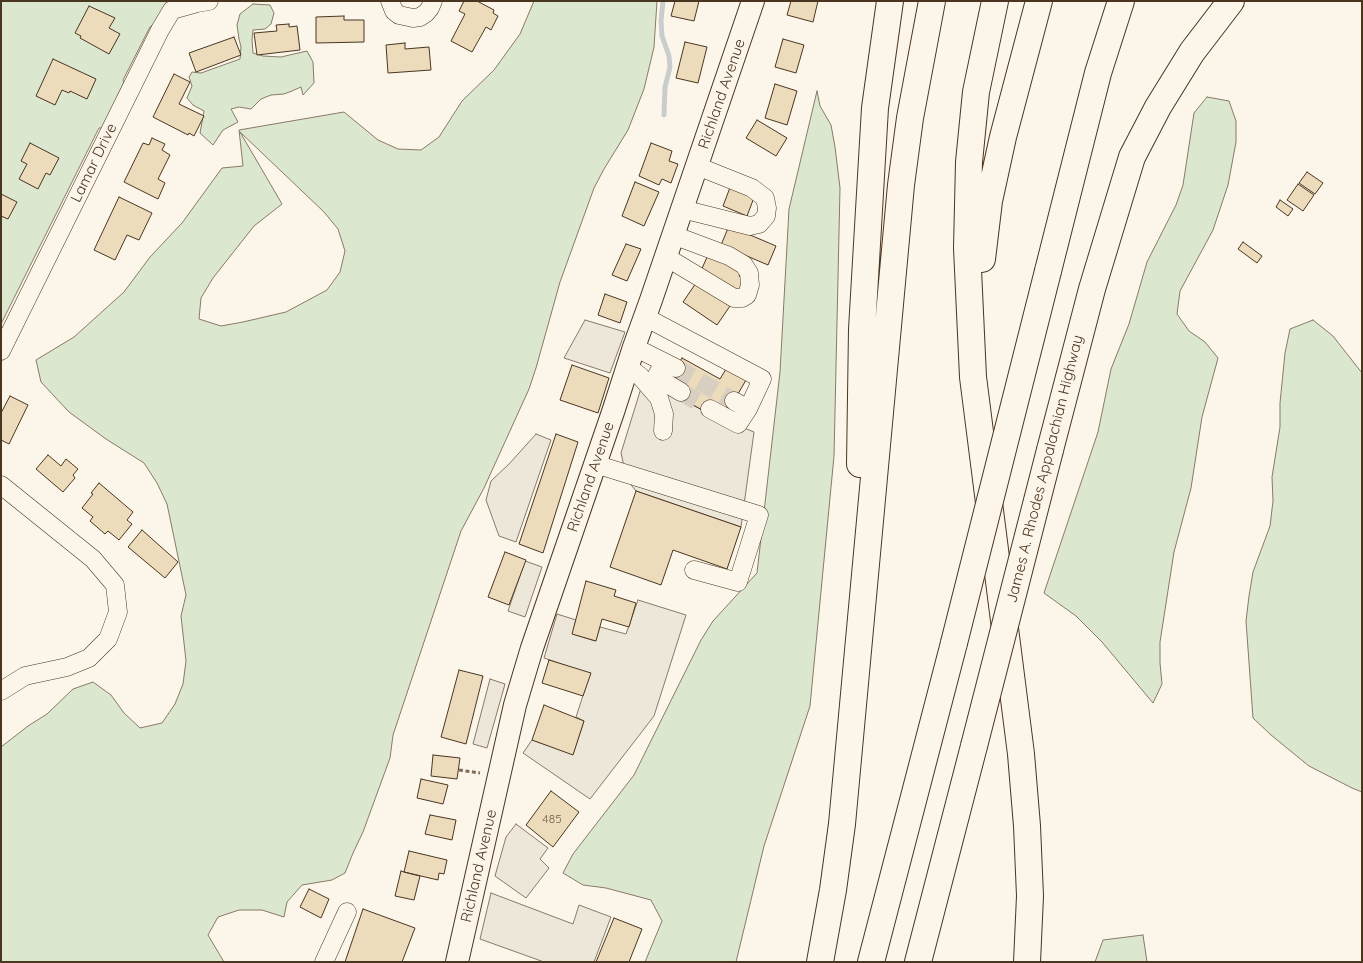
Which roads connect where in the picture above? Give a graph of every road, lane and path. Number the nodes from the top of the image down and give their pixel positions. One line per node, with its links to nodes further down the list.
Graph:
1 (208, 1): 16 (street, Lamar Drive)
2 (390, 1): 3 (street)
3 (433, 1)
4 (753, 1): 11 (main road, Richland Avenue)
5 (890, 1): 25 (highway)
6 (932, 1): 25 (highway)
7 (995, 1): 18 (highway)
8 (1040, 1): 18 (highway)
9 (1121, 1): 33 (highway, bridge)
10 (1231, 1): 34 (highway, James A. Rhodes Appalachian Highway, bridge)
11 (697, 166): 12 (main road, Richland Avenue); 12 (street)
12 (682, 209): 13 (main road, Richland Avenue)
13 (673, 235): 14 (main road, Richland Avenue); 14 (street)
14 (666, 257): 15 (main road, Richland Avenue)
15 (645, 317): 17 (main road, Richland Avenue); 20 (street)
16 (1, 351)
17 (631, 357): 19 (street); 21 (street); 22 (main road, Richland Avenue)
18 (973, 377): 35 (highway)
19 (681, 392)
20 (710, 410)
21 (663, 431)
22 (595, 464): 24 (street); 31 (main road, Richland Avenue)
23 (1, 485): 26 (street)
24 (694, 570)
25 (856, 675): 32 (highway)
26 (1, 691)
27 (459, 770): 28 (path)
28 (485, 774)
29 (348, 912): 30 (street)
30 (324, 962)
31 (457, 962)
32 (820, 962)
33 (871, 962)
34 (918, 962)
35 (1027, 962)

